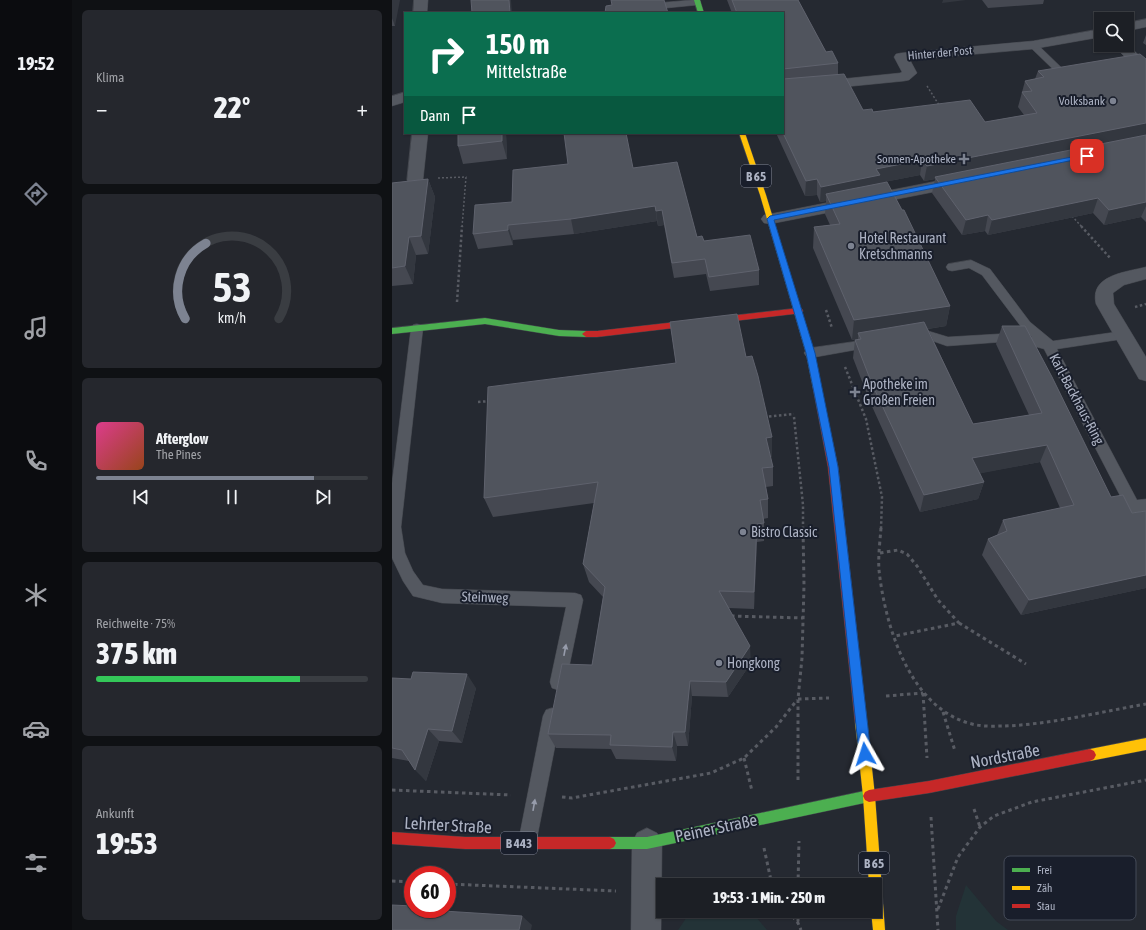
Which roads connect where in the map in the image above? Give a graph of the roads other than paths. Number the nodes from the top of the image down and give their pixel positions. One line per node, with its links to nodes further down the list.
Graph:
1 (421, 0): 4 (street)
2 (697, 1): 3 (lane); 5 (main road)
3 (636, 8)
4 (420, 12)
5 (701, 12)
6 (1146, 23): 7 (street)
7 (1134, 26)
8 (1094, 34): 9 (street, Hinter der Post)
9 (1033, 45): 13 (lane); 14 (street, Hinter der Post)
10 (1127, 52): 12 (street)
11 (1123, 66): 12 (lane)
12 (1142, 67)
13 (1079, 73)
14 (784, 89)
15 (420, 134): 18 (street)
16 (742, 134): 19 (main road, B 65)
17 (976, 178): 19 (street)
18 (415, 180)
19 (770, 219): 22 (main road, B 65)
20 (952, 267): 28 (lane)
21 (1146, 273): 25 (street)
22 (799, 311): 23 (main road); 29 (main road, B 65)
23 (417, 328): 24 (main road); 35 (lane, Steinweg, one-way to 23)
24 (392, 331)
25 (1123, 334): 28 (lane, Karl-Backhaus-Ring); 30 (street)
26 (902, 338): 28 (lane)
27 (886, 341): 29 (lane)
28 (1049, 346): 31 (lane, Karl-Backhaus-Ring)
29 (810, 353): 33 (main road, B 65)
30 (1146, 374)
31 (1146, 505)
32 (1146, 744): 33 (main road, Nordstraße)
33 (869, 796): 36 (main road, Peiner Straße / B 443); 38 (main road, B 65)
34 (392, 838): 35 (main road, Lehrter Straße / B 443)
35 (527, 843): 36 (main road, Lehrter Straße / B 443)
36 (647, 843): 37 (street)
37 (646, 930)
38 (879, 930)

